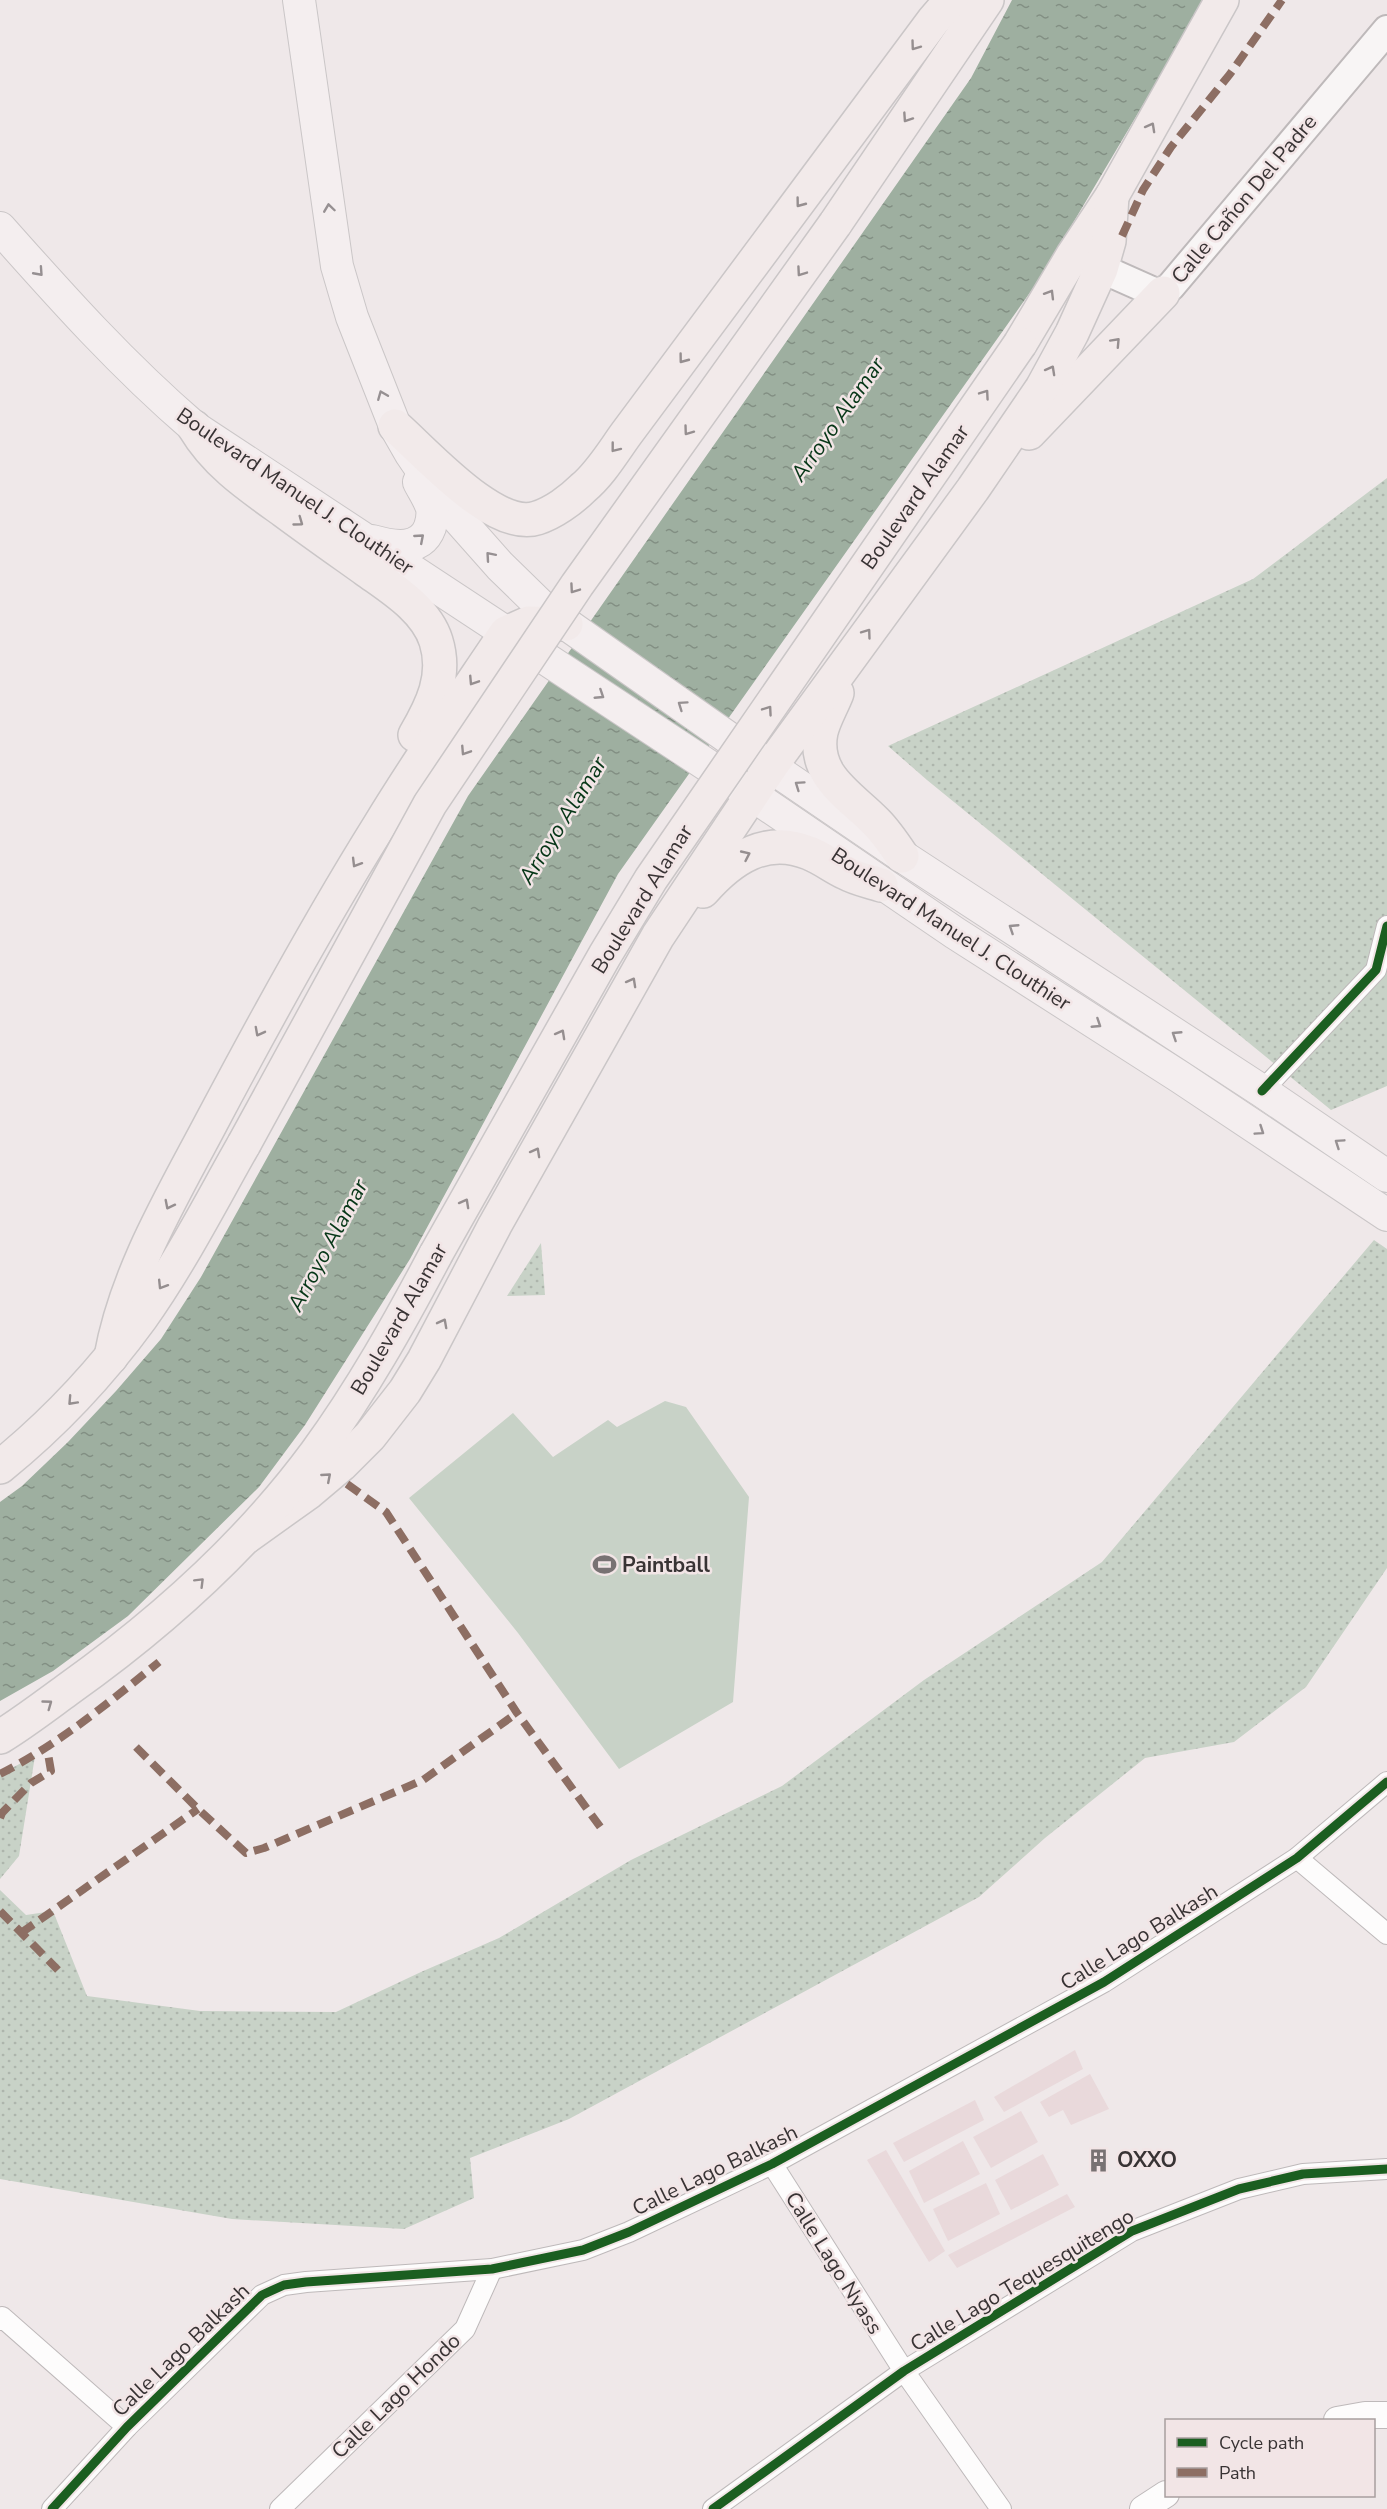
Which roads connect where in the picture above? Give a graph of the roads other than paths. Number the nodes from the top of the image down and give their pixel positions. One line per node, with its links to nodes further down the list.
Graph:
1 (299, 0): 12 (main road, Boulevard Manuel J. Clouthier, one-way to 1)
2 (951, 0): 12 (highway, one-way to 12)
3 (987, 0): 29 (highway, one-way to 29, bridge)
4 (1222, 0): 6 (highway, Boulevard Alamar, one-way to 4)
5 (1387, 30): 10 (main road, Calle Cañon Del Padre)
6 (1112, 196): 8 (highway, Boulevard Alamar); 9 (highway)
7 (0, 228): 11 (main road, Boulevard Manuel J. Clouthier, one-way to 11)
8 (1072, 255): 9 (main road, Calle Cañon Del Padre); 31 (highway, Boulevard Alamar, one-way to 8, bridge)
9 (1101, 269): 10 (main road, Calle Cañon Del Padre); 13 (highway, one-way to 9)
10 (1163, 293): 13 (highway, one-way to 10)
11 (194, 427): 14 (main road, Boulevard Manuel J. Clouthier); 20 (highway, one-way to 20)
12 (403, 440): 14 (main road, one-way to 12); 15 (main road, Boulevard Manuel J. Clouthier, one-way to 12)
13 (973, 489): 17 (highway, one-way to 13)
14 (366, 540): 16 (main road, Boulevard Manuel J. Clouthier)
15 (553, 615): 16 (highway); 18 (main road, Boulevard Manuel J. Clouthier, one-way to 15)
16 (511, 636): 19 (main road, Boulevard Manuel J. Clouthier, one-way to 19); 20 (highway, one-way to 20)
17 (840, 670): 18 (highway); 21 (highway)
18 (771, 766): 19 (highway); 21 (main road, Boulevard Manuel J. Clouthier, one-way to 18)
19 (751, 794): 22 (main road, Boulevard Manuel J. Clouthier); 24 (highway)
20 (380, 824): 29 (highway, one-way to 29)
21 (902, 855): 26 (main road, Boulevard Manuel J. Clouthier, one-way to 21)
22 (881, 885): 24 (highway, one-way to 22); 28 (main road, Boulevard Manuel J. Clouthier, one-way to 28)
23 (1387, 926): 25 (street)
24 (658, 936): 31 (highway, one-way to 24)
25 (1382, 969): 26 (street)
26 (1262, 1091): 27 (main road, Boulevard Manuel J. Clouthier, one-way to 26)
27 (1387, 1176)
28 (1387, 1215)
29 (111, 1357): 30 (highway, one-way to 30)
30 (0, 1467)
31 (246, 1537): 32 (highway, Boulevard Alamar, one-way to 31)
32 (0, 1737)
33 (1387, 1782): 34 (street, Calle Lago Balkash)
34 (1297, 1858): 35 (street); 36 (street, Calle Lago Balkash)
35 (1387, 1934)
36 (772, 2164): 38 (street, Calle Lago Balkash); 40 (street, Calle Lago Nyass)
37 (1387, 2169): 40 (street, Calle Lago Tequesquitengo)
38 (492, 2269): 43 (street, Calle Lago Balkash); 46 (street, Calle Lago Hondo)
39 (0, 2320): 43 (street)
40 (904, 2371): 47 (street, Calle Lago Tequesquitengo); 48 (street, Calle Lago Nyass)
41 (1387, 2415): 42 (street)
42 (1346, 2419)
43 (127, 2427): 45 (street, Calle Lago Balkash)
44 (1165, 2495): 49 (street)
45 (52, 2509)
46 (280, 2509)
47 (713, 2509)
48 (1000, 2509)
49 (1143, 2509)

